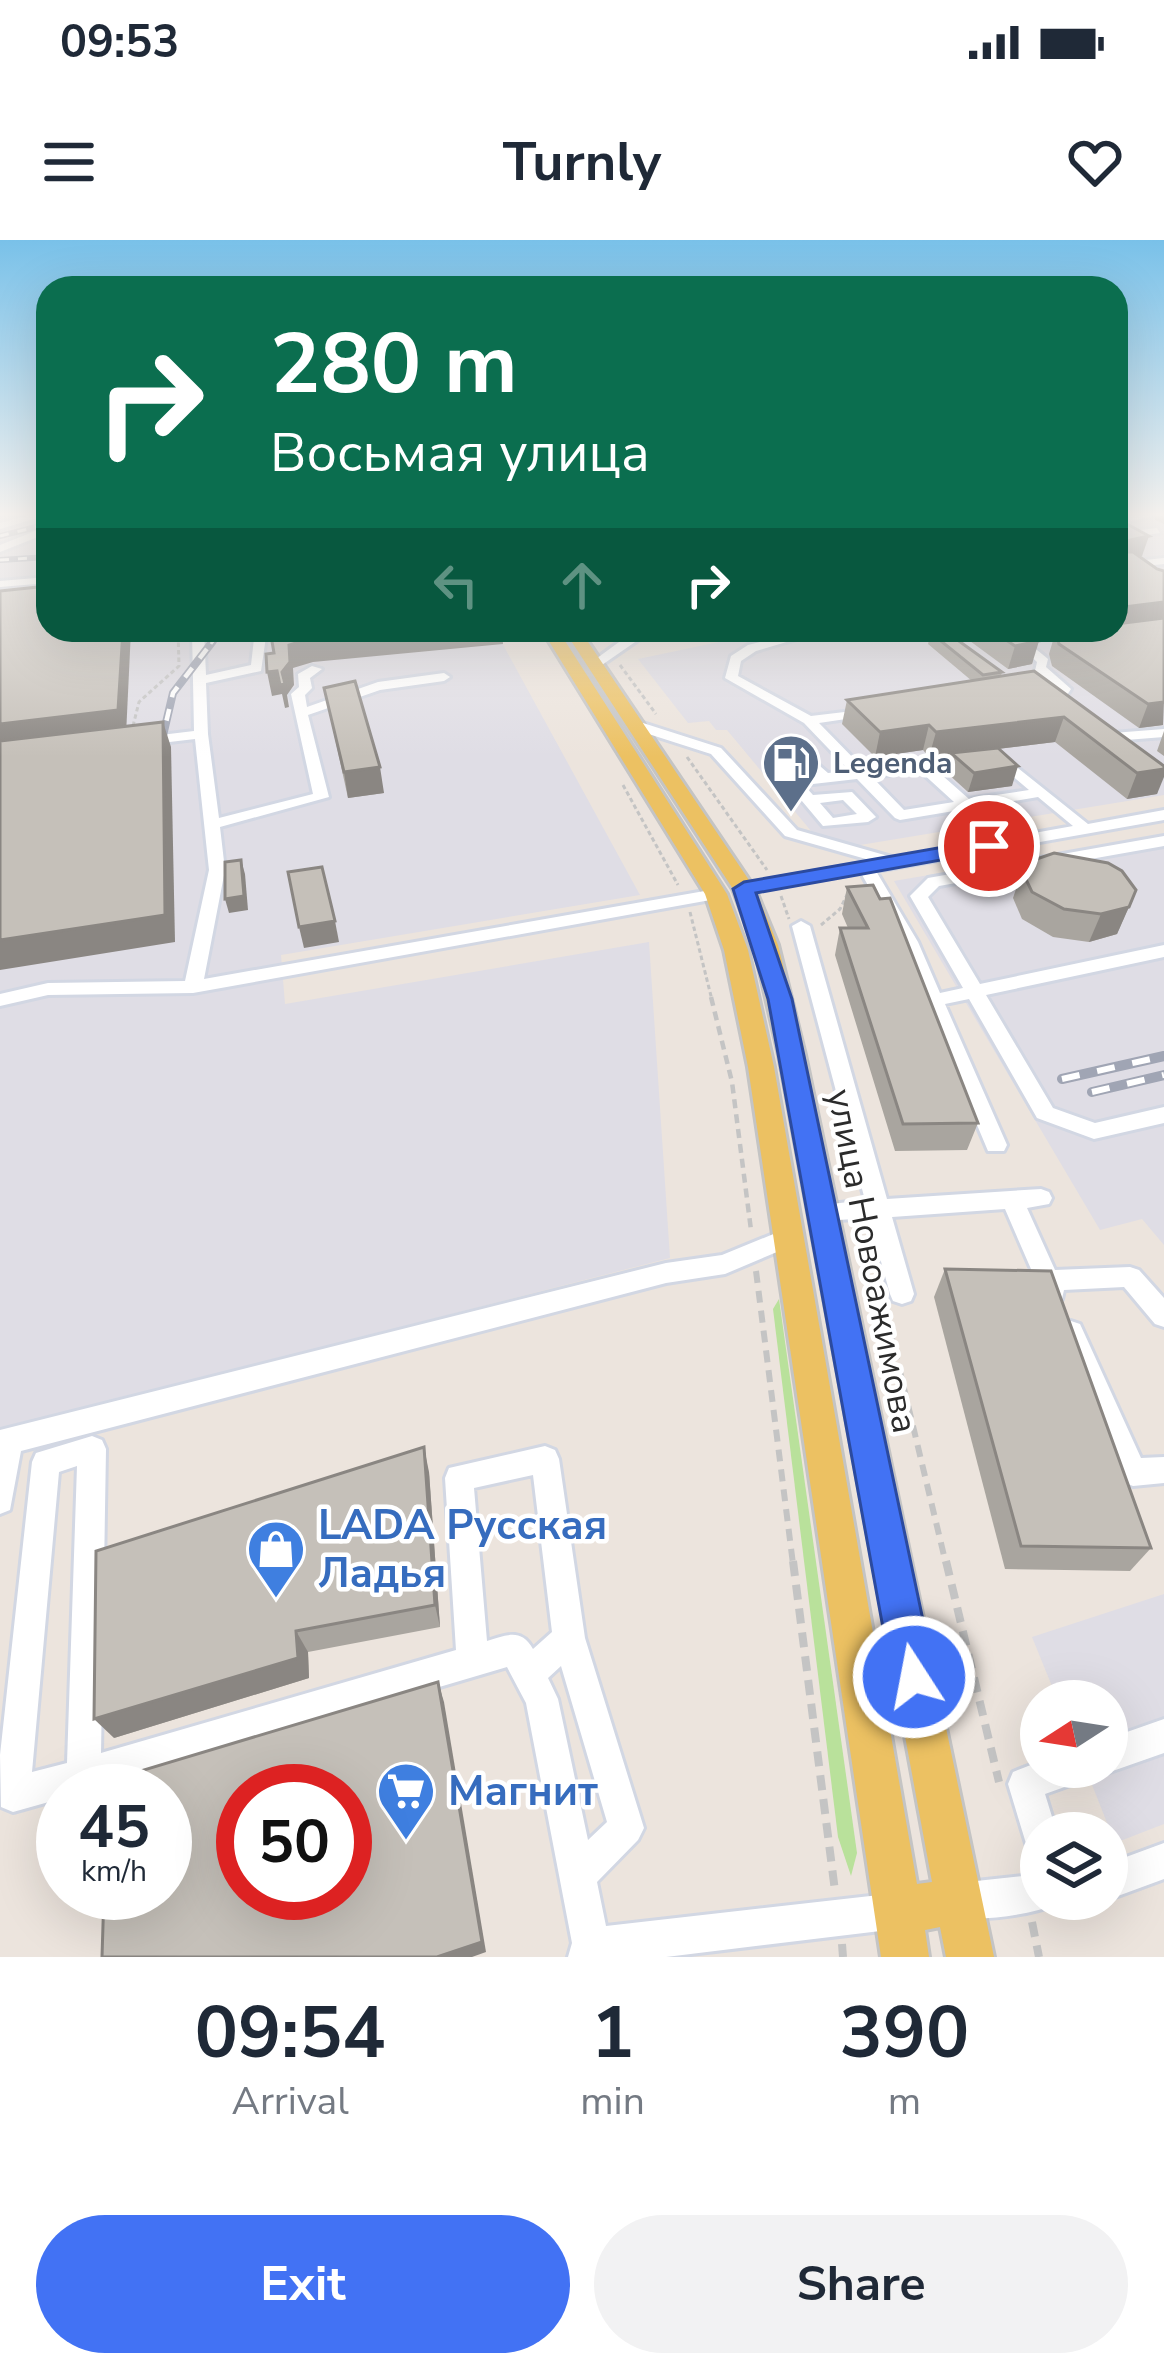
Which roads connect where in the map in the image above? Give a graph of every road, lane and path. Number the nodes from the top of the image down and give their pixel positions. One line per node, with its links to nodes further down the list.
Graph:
1 (178, 642): 23 (path)
2 (198, 642): 14 (street)
3 (259, 642): 14 (street)
4 (558, 642): 40 (main road, улица Новоажимова)
5 (580, 642): 11 (main road, улица Новоажимова)
6 (627, 642): 11 (street)
7 (767, 642): 18 (street)
8 (1013, 642): 10 (street)
9 (1052, 646): 10 (street)
10 (1030, 649): 17 (street)
11 (595, 664): 19 (main road, улица Новоажимова)
12 (316, 669): 16 (street)
13 (444, 677): 16 (street)
14 (200, 680): 22 (street)
15 (880, 710): 18 (street)
16 (302, 713): 34 (street)
17 (1071, 717)
18 (809, 720): 27 (street)
19 (638, 726): 37 (street); 40 (main road, улица Новоажимова)
20 (1088, 729): 21 (street)
21 (1164, 733)
22 (201, 734): 23 (street); 34 (street)
23 (129, 738)
24 (806, 758): 28 (street)
25 (777, 763): 29 (street)
26 (923, 766): 27 (street); 30 (street); 32 (street)
27 (860, 774): 28 (street); 32 (street)
28 (824, 778): 29 (street)
29 (793, 782): 31 (street)
30 (1043, 792): 32 (street); 35 (street)
31 (808, 800)
32 (965, 805)
33 (1164, 815): 35 (street)
34 (212, 824): 43 (street)
35 (1084, 828): 37 (street)
36 (1164, 841): 44 (street)
37 (895, 863): 38 (street)
38 (866, 868): 40 (street); 46 (street)
39 (850, 888): 41 (path)
40 (730, 891): 43 (street); 52 (main road, улица Новоажимова); 53 (main road, улица Новоажимова)
41 (802, 932): 51 (street)
42 (1164, 951): 44 (street)
43 (193, 987): 45 (street)
44 (973, 992): 46 (street); 47 (street)
45 (0, 1000)
46 (934, 1000): 48 (street)
47 (1164, 1115)
48 (996, 1144)
49 (1041, 1198): 50 (street)
50 (1012, 1199): 51 (street); 54 (street)
51 (879, 1209): 52 (street); 55 (street)
52 (823, 1213): 71 (main road, улица Новоажимова)
53 (788, 1237): 57 (street); 72 (main road, улица Новоажимова)
54 (1048, 1280): 56 (street); 58 (street)
55 (902, 1294)
56 (1164, 1316)
57 (4, 1442): 59 (street)
58 (1164, 1470)
59 (0, 1500)
60 (568, 1638): 61 (street); 62 (street); 69 (street)
61 (473, 1661): 62 (street); 65 (street)
62 (531, 1672): 69 (street)
63 (1164, 1736): 64 (street)
64 (1128, 1749)
65 (122, 1764)
66 (84, 1775): 66 (street)
67 (1164, 1862): 68 (street)
68 (1128, 1875)
69 (578, 1876): 73 (street)
70 (1020, 1894): 71 (street)
71 (957, 1901): 72 (main road); 74 (main road, улица Новоажимова)
72 (901, 1934): 73 (street)
73 (588, 1952)
74 (970, 1957)

